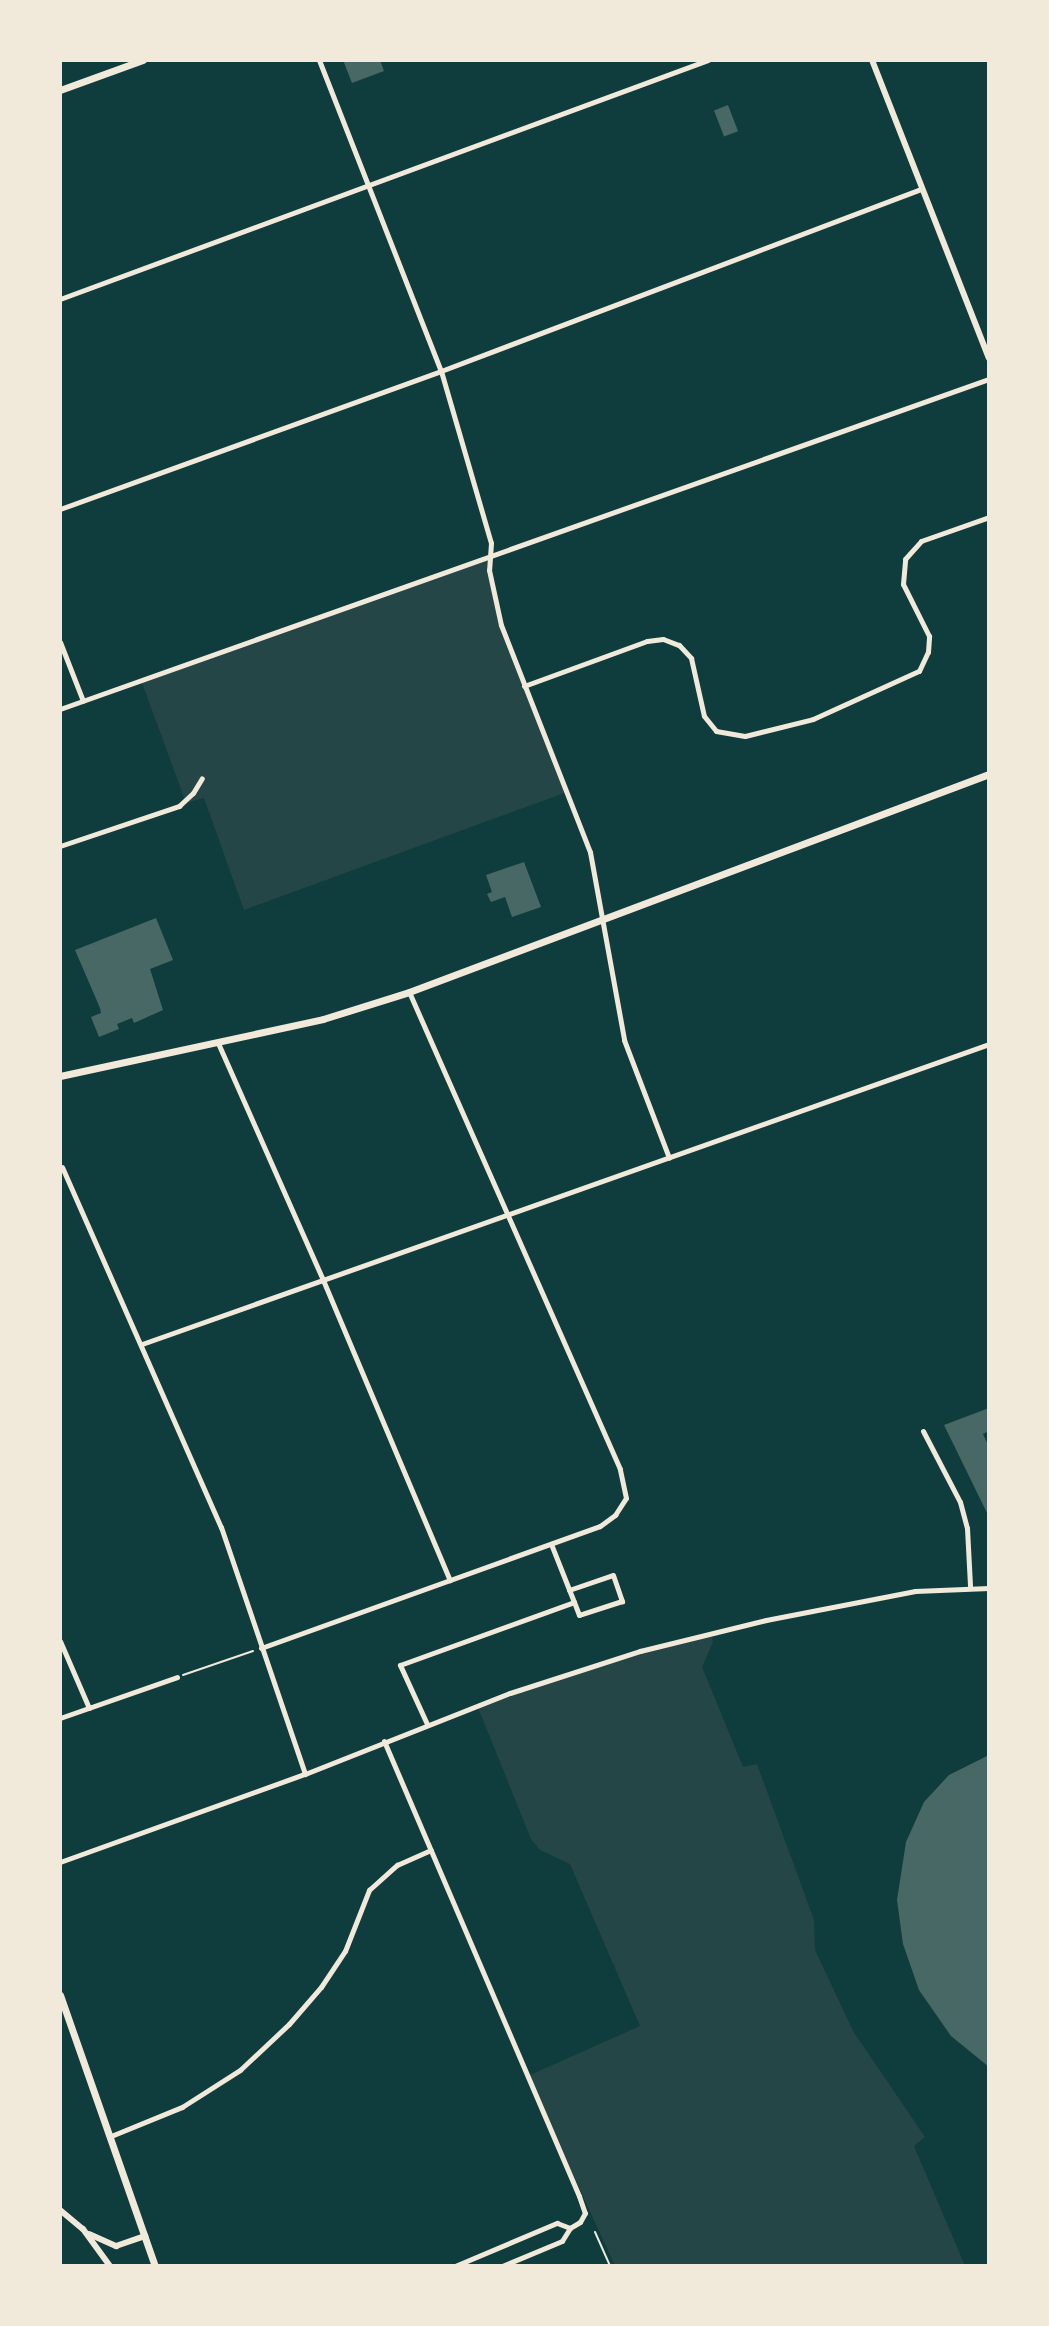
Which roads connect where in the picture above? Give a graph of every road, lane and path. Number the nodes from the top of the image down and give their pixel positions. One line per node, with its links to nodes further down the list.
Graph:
1 (143, 60): 5 (main road)
2 (319, 60): 6 (street)
3 (708, 60): 6 (street)
4 (872, 60): 7 (street)
5 (60, 90)
6 (370, 188): 8 (street); 10 (street)
7 (921, 189): 9 (street); 10 (street)
8 (60, 299)
9 (989, 358)
10 (441, 371): 12 (street); 14 (street)
11 (989, 379): 14 (street)
12 (60, 509)
13 (989, 517): 16 (street)
14 (490, 556): 16 (street); 17 (street)
15 (60, 642): 17 (street)
16 (524, 686): 22 (street)
17 (83, 701): 18 (street)
18 (60, 709)
19 (989, 774): 22 (main road)
20 (202, 778): 21 (street)
21 (60, 846)
22 (602, 918): 23 (main road); 27 (street)
23 (409, 992): 24 (main road); 29 (street)
24 (218, 1043): 26 (main road); 30 (street)
25 (989, 1044): 27 (street)
26 (60, 1076)
27 (669, 1158): 29 (street)
28 (62, 1167): 31 (street)
29 (505, 1213): 30 (street); 33 (street)
30 (323, 1280): 31 (street); 34 (street)
31 (142, 1344): 40 (street)
32 (923, 1431): 35 (street)
33 (551, 1544): 34 (street); 37 (street)
34 (450, 1580): 40 (street)
35 (970, 1586): 36 (street); 44 (street)
36 (989, 1588)
37 (569, 1590): 38 (street); 38 (street)
38 (574, 1602): 44 (street)
39 (60, 1641): 42 (street)
40 (261, 1648): 41 (path); 46 (street)
41 (177, 1677): 42 (street)
42 (89, 1708): 43 (street)
43 (60, 1718)
44 (427, 1724): 45 (street)
45 (384, 1741): 46 (street); 47 (street)
46 (305, 1774): 48 (street)
47 (431, 1850): 50 (street); 52 (street)
48 (60, 1862)
49 (60, 1995): 50 (main road)
50 (111, 2136): 55 (main road)
51 (60, 2210): 53 (street)
52 (570, 2228): 58 (street); 59 (street)
53 (83, 2229): 55 (street); 56 (street)
54 (595, 2232): 60 (path)
55 (145, 2236): 57 (main road)
56 (110, 2266)
57 (155, 2266)
58 (455, 2266)
59 (502, 2266)
60 (610, 2266)

